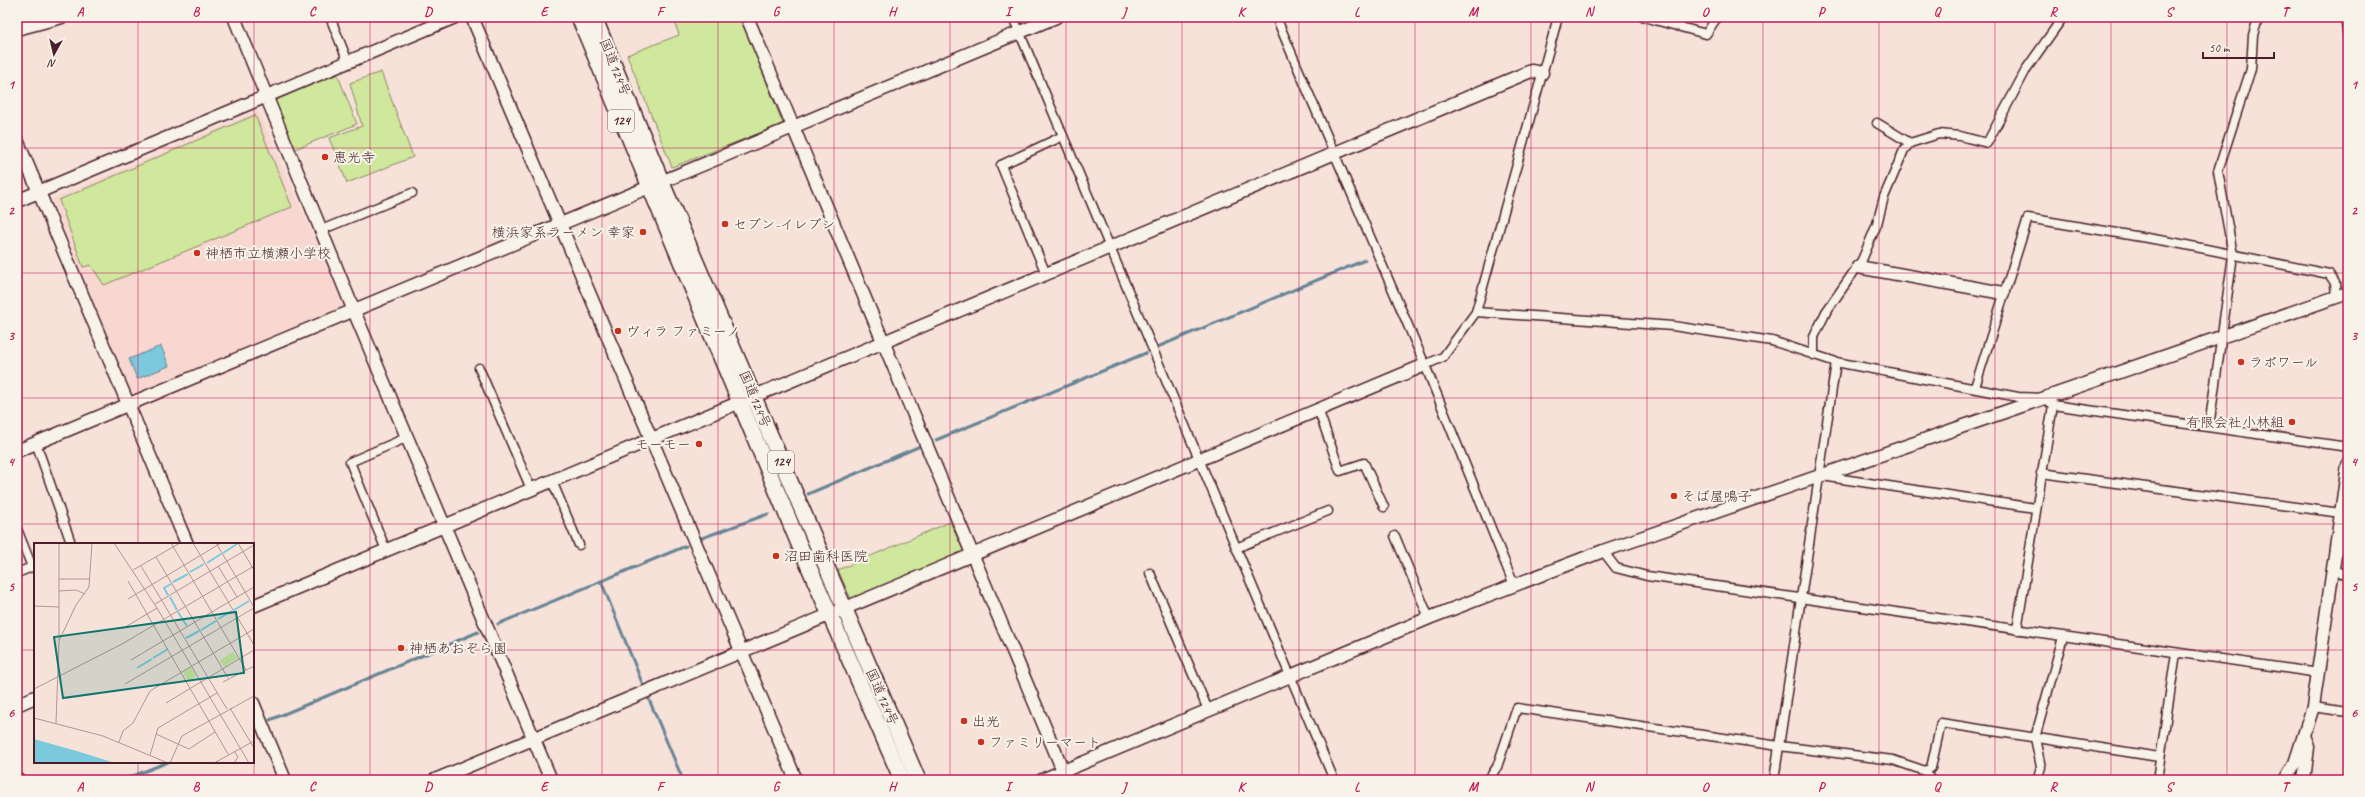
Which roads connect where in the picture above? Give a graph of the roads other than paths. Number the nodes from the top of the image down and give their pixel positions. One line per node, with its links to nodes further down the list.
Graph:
1 (62, 17): 18 (street)
2 (234, 17): 23 (street)
3 (330, 17): 21 (street)
4 (455, 17): 21 (street)
5 (472, 17): 34 (street)
6 (579, 17): 30 (highway, 国道124号 / 124)
7 (594, 17): 30 (highway, 国道124号 / 124)
8 (747, 17): 25 (street)
9 (1013, 17): 19 (street)
10 (1056, 17): 19 (street)
11 (1276, 17): 29 (street)
12 (1558, 17): 22 (street)
13 (1644, 17): 14 (street)
14 (1717, 17)
15 (2063, 17): 28 (street)
16 (2261, 17): 37 (street)
17 (2345, 17): 20 (street)
18 (17, 29)
19 (1019, 32): 25 (street); 26 (street)
20 (2348, 38)
21 (348, 62): 23 (street)
22 (1542, 73): 29 (street); 44 (street)
23 (266, 96): 31 (street); 35 (street)
24 (1877, 124): 28 (street)
25 (794, 128): 30 (street); 46 (street)
26 (1064, 136): 36 (street); 39 (street)
27 (17, 140): 31 (street)
28 (1910, 143): 38 (street)
29 (1334, 153): 36 (street); 49 (street)
30 (656, 185): 34 (street); 52 (highway, 国道124号 / 124); 54 (highway, 国道124号 / 124)
31 (39, 192): 33 (street); 55 (street)
32 (412, 193): 35 (street)
33 (17, 201)
34 (562, 225): 43 (street); 59 (street)
35 (321, 230): 43 (street)
36 (1109, 247): 39 (street); 63 (street)
37 (2233, 255): 41 (street); 42 (street); 45 (street)
38 (1858, 268): 41 (street); 47 (street)
39 (1046, 274): 46 (street)
40 (2348, 292): 42 (street)
41 (2003, 293): 51 (street)
42 (2336, 297): 45 (street)
43 (354, 311): 55 (street); 58 (street)
44 (1476, 312): 47 (street); 49 (street)
45 (2221, 335): 53 (street); 57 (street)
46 (883, 342): 52 (street); 82 (street)
47 (1814, 355): 48 (street)
48 (1836, 362): 51 (street); 66 (street)
49 (1425, 365): 56 (street); 87 (street)
50 (479, 368): 68 (street)
51 (1975, 388): 53 (street)
52 (753, 396): 54 (street); 90 (highway, 国道124号 / 124)
53 (2048, 401): 57 (street); 65 (street); 66 (street)
54 (740, 403): 59 (street); 91 (highway, 国道124号 / 124)
55 (129, 405): 60 (street); 77 (street)
56 (1318, 409): 63 (street); 69 (street)
57 (2209, 427): 61 (street)
58 (408, 437): 73 (street); 80 (street)
59 (652, 438): 67 (street); 95 (street)
60 (36, 443): 62 (street); 76 (street)
61 (2348, 446)
62 (17, 451)
63 (1200, 459): 79 (street); 82 (street)
64 (2348, 465): 72 (street)
65 (2041, 473): 70 (street); 72 (street)
66 (1818, 475): 70 (street); 81 (street); 88 (street)
67 (552, 481): 68 (street); 78 (street)
68 (531, 489): 73 (street)
69 (1384, 507)
70 (2035, 508): 93 (street)
71 (1328, 511): 79 (street)
72 (2341, 513): 83 (street)
73 (444, 525): 80 (street); 106 (street)
74 (17, 529): 84 (street)
75 (1395, 536): 92 (street)
76 (70, 540)
77 (187, 543)
78 (579, 545)
79 (1236, 548): 98 (street)
80 (386, 550): 89 (street)
81 (1603, 551): 87 (street); 88 (street)
82 (973, 555): 90 (street); 111 (street)
83 (2333, 571): 86 (street); 97 (street)
84 (17, 573)
85 (1150, 573): 103 (street)
86 (2348, 574)
87 (1514, 585): 92 (street)
88 (1800, 596): 93 (street); 108 (street)
89 (254, 606)
90 (843, 607): 91 (street); 117 (highway, 国道124号 / 124)
91 (829, 613): 95 (street); 116 (highway, 国道124号 / 124)
92 (1429, 618): 98 (street)
93 (2017, 630): 94 (street)
94 (2063, 636): 96 (street); 107 (street)
95 (742, 651): 106 (street); 115 (street)
96 (2176, 652): 97 (street); 109 (street)
97 (2319, 673): 102 (street)
98 (1289, 675): 103 (street); 119 (street)
99 (34, 697): 100 (street)
100 (17, 705)
101 (254, 705): 112 (street)
102 (2314, 706): 104 (street); 105 (street)
103 (1208, 710): 111 (street)
104 (2348, 712)
105 (2305, 737): 125 (street); 126 (street)
106 (533, 738): 113 (street); 114 (street)
107 (2035, 738): 109 (street); 110 (street); 123 (street)
108 (1779, 746): 110 (street); 120 (street); 121 (street)
109 (2159, 757): 124 (street)
110 (1925, 771): 122 (street)
111 (1065, 776): 118 (street)
112 (285, 780)
113 (435, 780)
114 (551, 780)
115 (796, 780)
116 (902, 780)
117 (918, 780)
118 (1042, 780)
119 (1334, 780)
120 (1488, 780)
121 (1774, 780)
122 (1928, 780)
123 (2037, 780)
124 (2157, 780)
125 (2285, 780)
126 (2304, 780)

